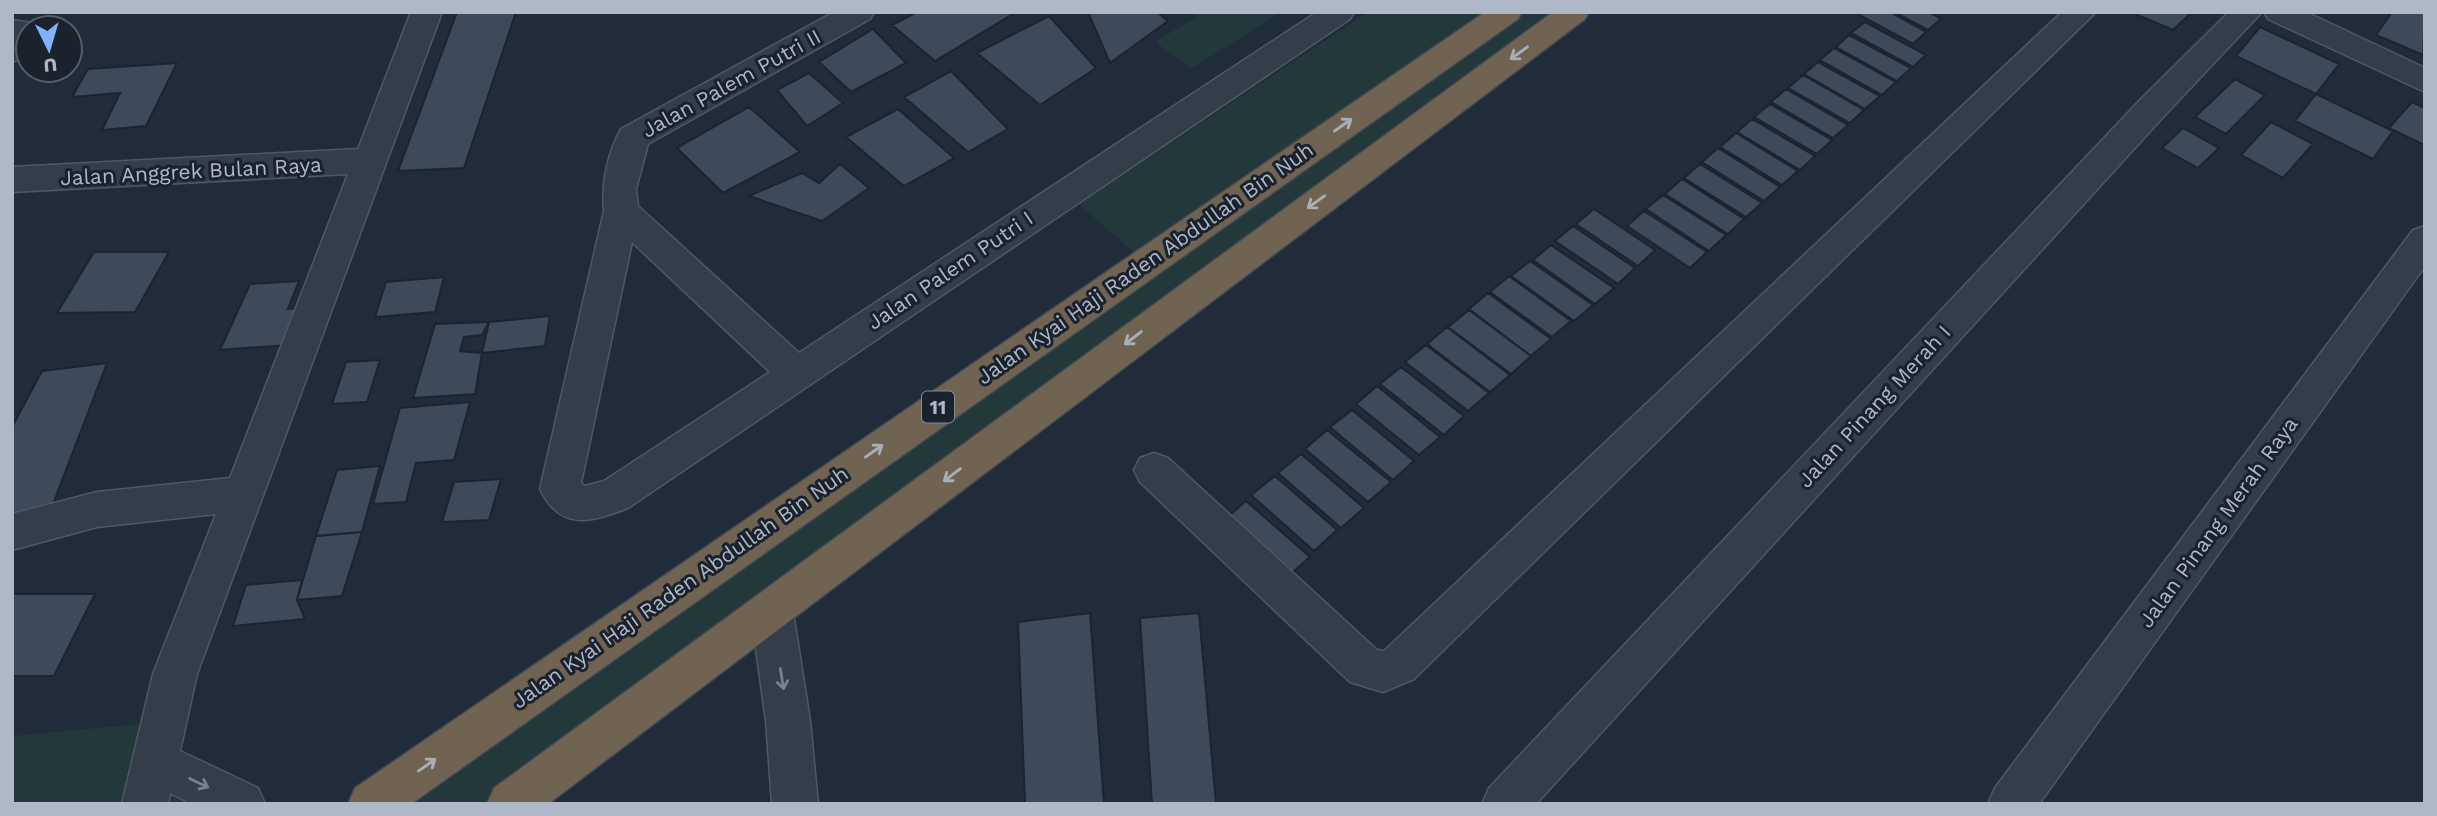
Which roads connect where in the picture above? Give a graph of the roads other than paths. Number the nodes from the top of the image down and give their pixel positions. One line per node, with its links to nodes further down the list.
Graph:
1 (428, 12): 12 (street)
2 (859, 12): 14 (street, Jalan Palem Putri II)
3 (1339, 12): 18 (street, Jalan Palem Putri I)
4 (1507, 12): 16 (highway, Jalan Kyai Haji Raden Abdullah Bin Nuh / 11, one-way to 4)
5 (1574, 12): 17 (highway, one-way to 17)
6 (2081, 12): 19 (street)
7 (2247, 12): 29 (street, Jalan Pinang Merah I)
8 (2279, 12): 11 (street)
9 (12, 30): 10 (street)
10 (12, 51)
11 (2425, 81)
12 (369, 161): 13 (street, Jalan Anggrek Bulan Raya); 21 (street)
13 (12, 180)
14 (621, 211): 18 (street); 20 (street, Jalan Palem Putri II)
15 (2425, 239): 30 (street, Jalan Pinang Merah Raya)
16 (1144, 262): 17 (highway); 26 (highway, Jalan Kyai Haji Raden Abdullah Bin Nuh / 11, one-way to 16)
17 (1184, 300): 23 (highway, one-way to 23)
18 (796, 373): 20 (street, Jalan Palem Putri I)
19 (1154, 470)
20 (560, 489)
21 (245, 495): 22 (street); 24 (street)
22 (12, 532)
23 (772, 612): 27 (highway); 28 (street, one-way to 28)
24 (151, 783): 25 (street, one-way to 25)
25 (242, 804)
26 (371, 804)
27 (510, 804)
28 (795, 804)
29 (1505, 804)
30 (2011, 804)

